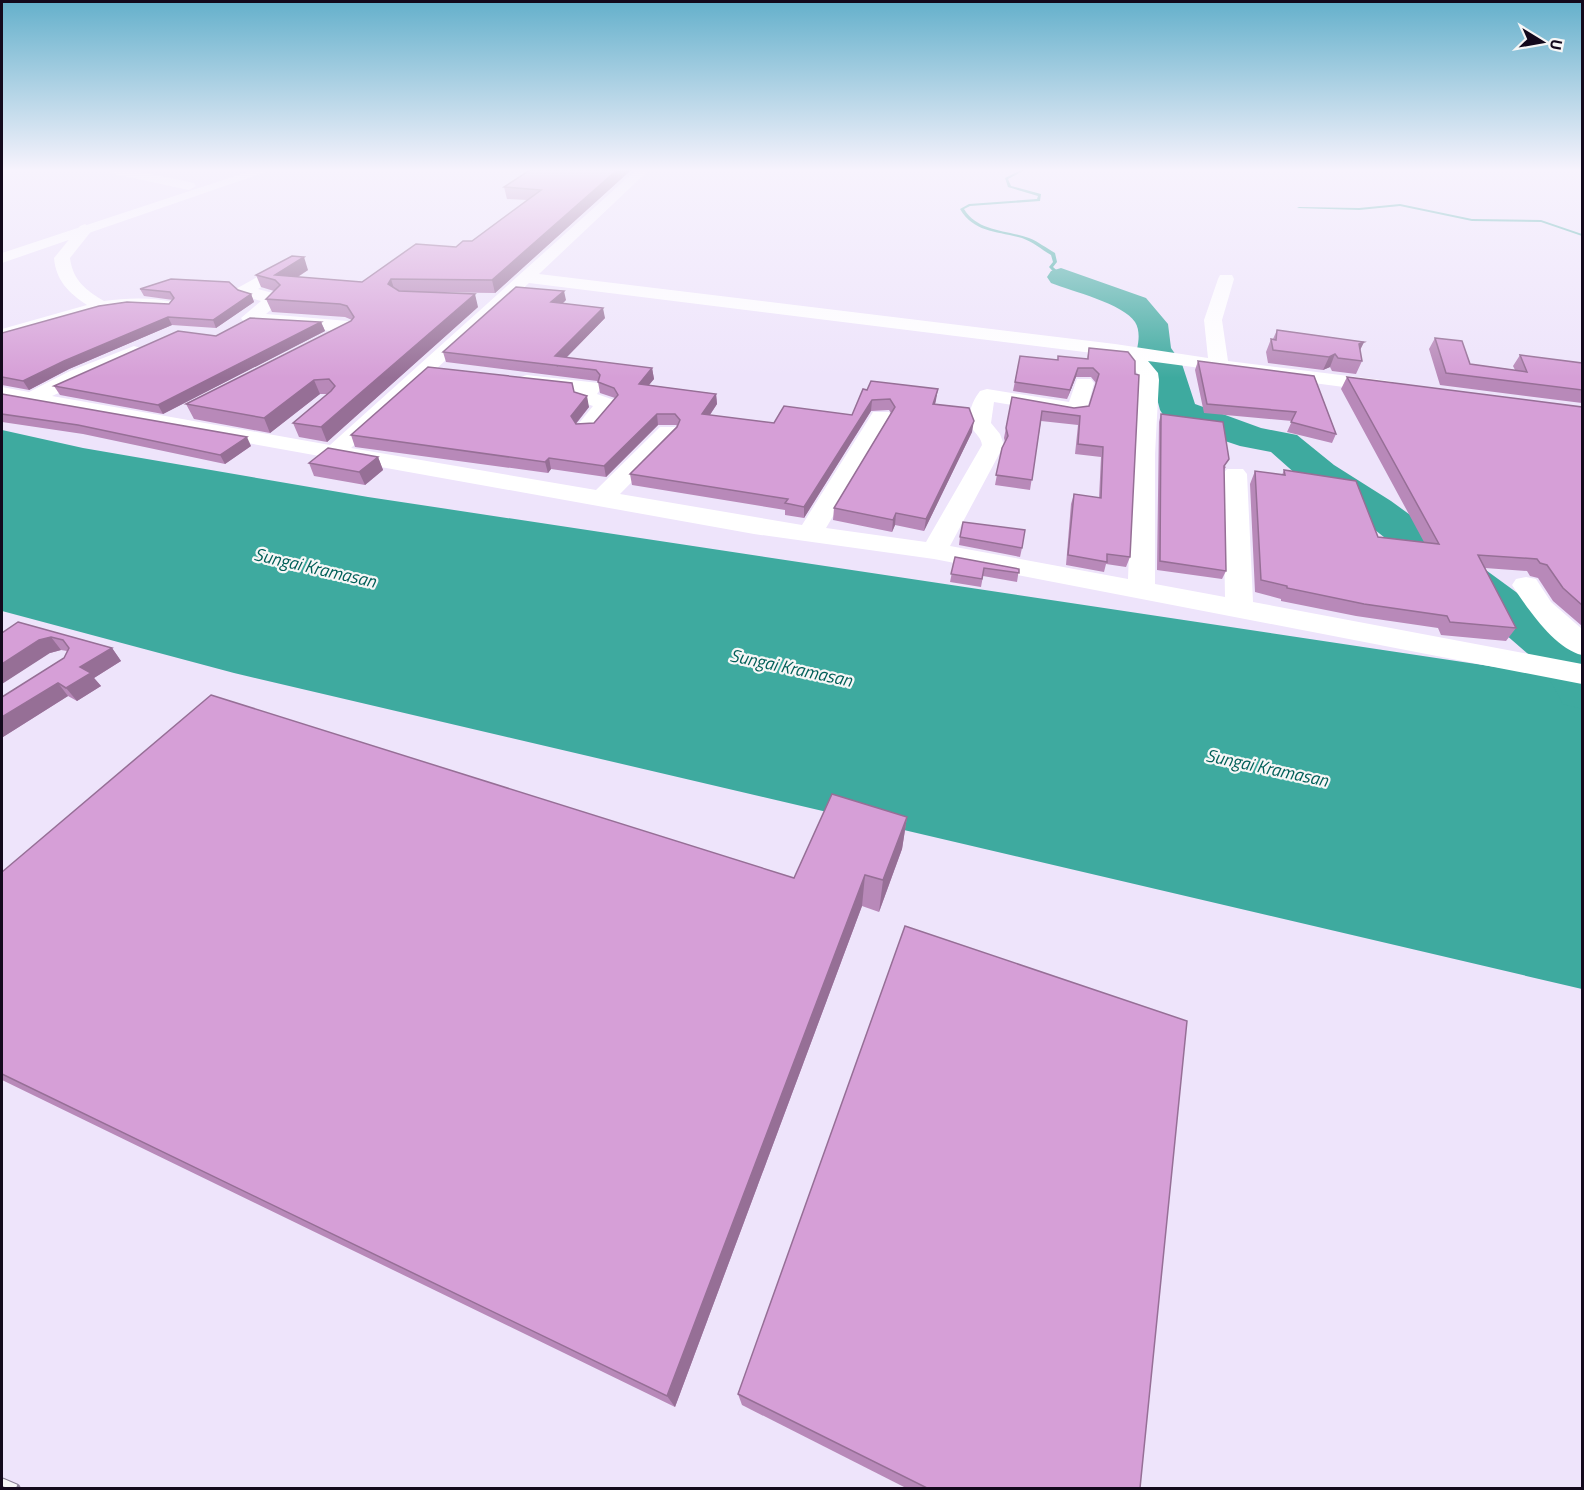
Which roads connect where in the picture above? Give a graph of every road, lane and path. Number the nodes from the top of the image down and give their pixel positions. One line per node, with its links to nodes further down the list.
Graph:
1 (22, 240): 5 (main road)
2 (55, 240): 6 (main road)
3 (77, 240): 13 (main road)
4 (567, 240): 8 (main road)
5 (2, 246)
6 (2, 258)
7 (295, 261): 16 (main road)
8 (525, 278): 11 (main road); 17 (main road)
9 (1226, 279): 18 (main road)
10 (474, 298): 11 (main road)
11 (500, 300): 19 (main road)
12 (167, 306): 13 (main road)
13 (101, 307): 14 (main road)
14 (2, 335)
15 (155, 343): 25 (main road)
16 (302, 354)
17 (1138, 355): 18 (main road); 39 (main road)
18 (1219, 366): 23 (main road)
19 (424, 368): 20 (main road); 33 (main road)
20 (447, 371)
21 (505, 378): 29 (main road)
22 (1084, 383): 37 (main road)
23 (1403, 389)
24 (2, 393): 25 (main road)
25 (32, 398): 28 (main road)
26 (189, 411): 28 (main road)
27 (881, 417): 36 (main road)
28 (169, 422): 32 (main road)
29 (586, 428)
30 (293, 429): 32 (main road)
31 (668, 432): 35 (main road)
32 (276, 443): 33 (main road)
33 (334, 451): 35 (main road)
34 (1235, 474): 40 (main road)
35 (603, 498): 36 (main road)
36 (809, 534): 37 (main road)
37 (934, 551): 39 (main road)
38 (1526, 585): 41 (main road)
39 (1141, 589): 40 (main road)
40 (1239, 608): 42 (main road)
41 (1582, 645)
42 (1582, 674)

